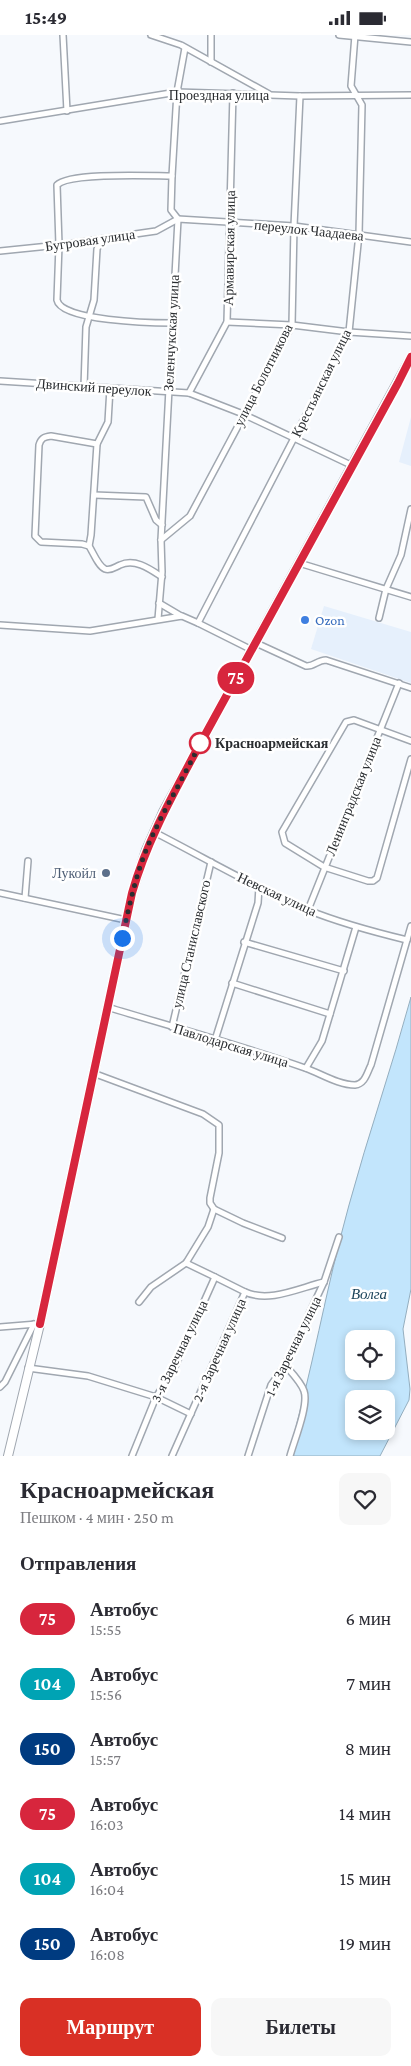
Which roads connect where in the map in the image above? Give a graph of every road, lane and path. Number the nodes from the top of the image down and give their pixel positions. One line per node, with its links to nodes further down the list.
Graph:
1 (63, 35): 15 (street)
2 (151, 35): 7 (street)
3 (211, 35): 8 (street)
4 (338, 35): 5 (street)
5 (355, 36): 6 (street); 12 (street, Крестьянская улица)
6 (411, 42)
7 (185, 49): 8 (street); 9 (street, Зеленчукская улица)
8 (211, 62): 11 (street)
9 (177, 92): 10 (street, Проездная улица); 15 (street, Проездная улица); 17 (street, Зеленчукская улица)
10 (233, 93): 11 (street, Проездная улица); 19 (street, Армавирская улица)
11 (270, 95): 14 (street, Проездная улица)
12 (356, 95): 13 (street, Проездная улица); 14 (street, Проездная улица); 21 (street, Крестьянская улица)
13 (411, 95)
14 (300, 96): 20 (street, улица Болотникова)
15 (67, 111): 16 (street, Проездная улица)
16 (0, 121)
17 (172, 177): 18 (street, Зеленчукская улица); 24 (street)
18 (178, 219): 19 (street, переулок Чаадаева); 22 (street, Бугровая улица); 28 (street, Зеленчукская улица)
19 (228, 223): 20 (street, переулок Чаадаева); 27 (street, Армавирская улица)
20 (294, 226): 21 (street, переулок Чаадаева); 29 (street, улица Болотникова)
21 (359, 234): 23 (street, переулок Чаадаева); 30 (street, Крестьянская улица)
22 (102, 239): 24 (street, Бугровая улица); 26 (street)
23 (411, 241)
24 (59, 245): 25 (street, Бугровая улица); 26 (street)
25 (0, 251)
26 (89, 316): 28 (street); 34 (street)
27 (227, 322): 29 (street); 37 (street, Армавирская улица)
28 (172, 323): 36 (street, Зеленчукская улица)
29 (292, 325): 30 (street); 38 (street, улица Болотникова)
30 (349, 332): 31 (street); 39 (street, Крестьянская улица)
31 (411, 336)
32 (411, 357): 41 (main road)
33 (0, 381): 34 (street, Двинский переулок)
34 (84, 387): 35 (street, Двинский переулок)
35 (110, 388): 36 (street, Двинский переулок); 40 (street)
36 (168, 392): 37 (street, Двинский переулок); 44 (street, Зеленчукская улица)
37 (189, 393): 38 (street, Двинский переулок)
38 (244, 414): 39 (street, Двинский переулок); 45 (street, улица Болотникова)
39 (294, 439): 41 (street, Двинский переулок); 55 (street, Крестьянская улица)
40 (97, 444): 42 (street); 46 (street)
41 (352, 466): 47 (main road)
42 (94, 495): 44 (street); 46 (street)
43 (411, 509): 49 (street)
44 (162, 525): 45 (street, Зеленчукская улица)
45 (161, 540): 48 (street, Зеленчукская улица)
46 (89, 546): 48 (street)
47 (299, 563): 49 (street); 57 (main road)
48 (162, 577): 51 (street, Зеленчукская улица)
49 (386, 589): 50 (street); 53 (street)
50 (411, 597)
51 (159, 603): 52 (street); 54 (street, Зеленчукская улица)
52 (182, 616): 54 (street); 55 (street)
53 (379, 618)
54 (158, 619): 56 (street)
55 (198, 623): 57 (street)
56 (0, 625)
57 (254, 646): 58 (street); 63 (main road)
58 (399, 683): 59 (street); 60 (street, Ленинградская улица)
59 (411, 687)
60 (380, 730): 61 (street); 66 (street, Ленинградская улица); 66 (street)
61 (411, 741)
62 (411, 759): 66 (street)
63 (154, 832): 65 (street, Невская улица); 71 (main road)
64 (28, 861): 69 (street)
65 (211, 862): 67 (street, Невская улица); 80 (street, улица Станиславского)
66 (324, 867): 70 (street, Ленинградская улица)
67 (259, 887): 70 (street, Невская улица); 75 (street)
68 (0, 893): 69 (street)
69 (25, 898): 71 (street)
70 (308, 910): 73 (street, Невская улица)
71 (126, 920): 78 (main road)
72 (411, 926): 74 (street)
73 (356, 927): 74 (street, Невская улица); 76 (street)
74 (407, 940): 82 (street, Павлодарская улица)
75 (244, 942): 76 (street); 77 (street)
76 (344, 971): 79 (street)
77 (232, 983): 79 (street); 81 (street)
78 (107, 1007): 80 (street, Павлодарская улица); 83 (main road)
79 (330, 1014): 82 (street)
80 (172, 1027): 81 (street, Павлодарская улица)
81 (215, 1040): 82 (street, Павлодарская улица)
82 (306, 1068)
83 (93, 1073): 84 (street); 92 (main road)
84 (214, 1209): 86 (street); 87 (street)
85 (339, 1237): 89 (street, 1-я Заречная улица)
86 (282, 1238)
87 (186, 1263): 88 (street); 91 (street)
88 (215, 1277): 90 (street); 97 (street, 3-я Заречная улица)
89 (324, 1282): 90 (street, 2-я Заречная улица); 94 (street, 1-я Заречная улица)
90 (245, 1292): 98 (street, 2-я Заречная улица)
91 (139, 1302)
92 (37, 1324): 93 (street); 95 (main road); 96 (street)
93 (0, 1327)
94 (285, 1365): 102 (street, 1-я Заречная улица); 103 (street)
95 (28, 1368): 97 (street); 99 (main road)
96 (0, 1387)
97 (156, 1397): 98 (street); 100 (street, 3-я Заречная улица)
98 (191, 1414): 101 (street, 2-я Заречная улица)
99 (8, 1456)
100 (132, 1456)
101 (172, 1456)
102 (248, 1456)
103 (290, 1456)

